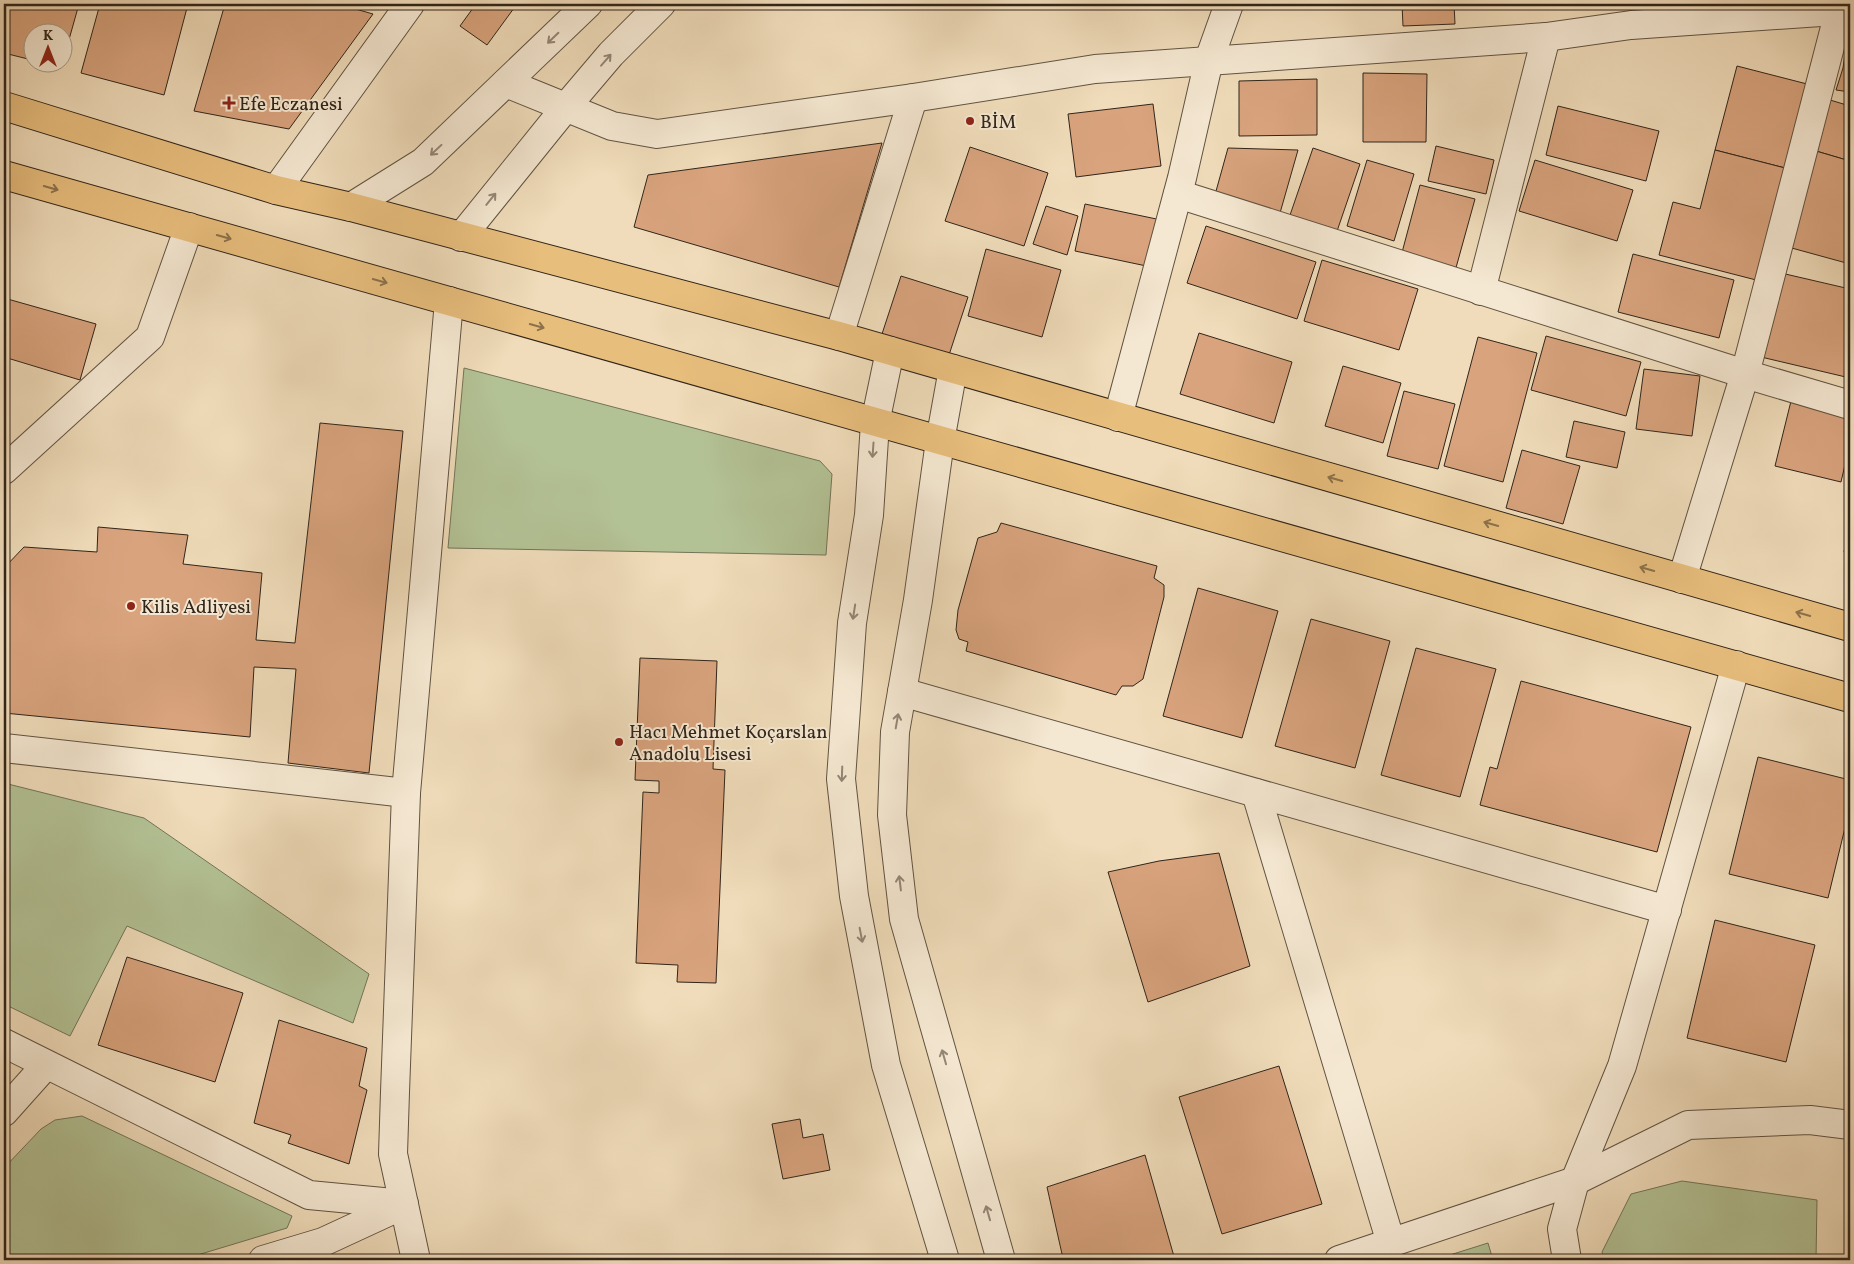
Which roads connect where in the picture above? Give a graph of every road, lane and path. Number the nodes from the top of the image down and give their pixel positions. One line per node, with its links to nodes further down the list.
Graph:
1 (410, 4): 13 (street)
2 (588, 4): 8 (street, one-way to 8)
3 (661, 4): 11 (street, one-way to 3)
4 (1229, 4): 7 (street)
5 (1845, 11): 6 (street); 23 (street)
6 (1546, 37): 7 (street); 18 (street)
7 (1209, 60): 9 (street); 14 (street)
8 (506, 83): 11 (street); 15 (street, one-way to 15)
9 (913, 98): 11 (street); 20 (street)
10 (4, 106): 13 (main road)
11 (566, 106): 17 (street, one-way to 11)
12 (4, 175): 16 (main road, one-way to 16)
13 (276, 190): 15 (main road)
14 (1178, 194): 18 (street); 25 (street)
15 (351, 207): 17 (main road)
16 (188, 227): 19 (main road, one-way to 19); 28 (street)
17 (461, 237): 20 (main road)
18 (1481, 291): 23 (street)
19 (449, 300): 26 (main road, one-way to 26); 35 (street)
20 (839, 336): 21 (main road)
21 (890, 351): 22 (main road); 26 (street)
22 (953, 369): 25 (main road); 27 (street)
23 (1745, 374): 24 (street); 29 (street)
24 (1850, 405)
25 (1118, 417): 29 (main road, one-way to 25)
26 (875, 423): 27 (main road); 47 (street, one-way to 47)
27 (940, 441): 31 (main road); 32 (street)
28 (4, 470)
29 (1682, 579): 30 (main road, one-way to 29)
30 (1850, 627)
31 (1736, 665): 33 (main road); 37 (street)
32 (902, 692): 36 (street); 48 (street, one-way to 32)
33 (1850, 698)
34 (4, 748): 35 (street)
35 (406, 793): 43 (street)
36 (1256, 793): 37 (street); 44 (street)
37 (1667, 910): 42 (street)
38 (4, 1043): 39 (street)
39 (46, 1065): 40 (street); 43 (street)
40 (4, 1112)
41 (1850, 1125): 42 (street)
42 (1575, 1181): 44 (street); 50 (street)
43 (404, 1204): 45 (street); 46 (street)
44 (1391, 1243): 49 (street)
45 (263, 1260)
46 (416, 1260)
47 (945, 1260)
48 (1001, 1260)
49 (1339, 1260)
50 (1567, 1260)

